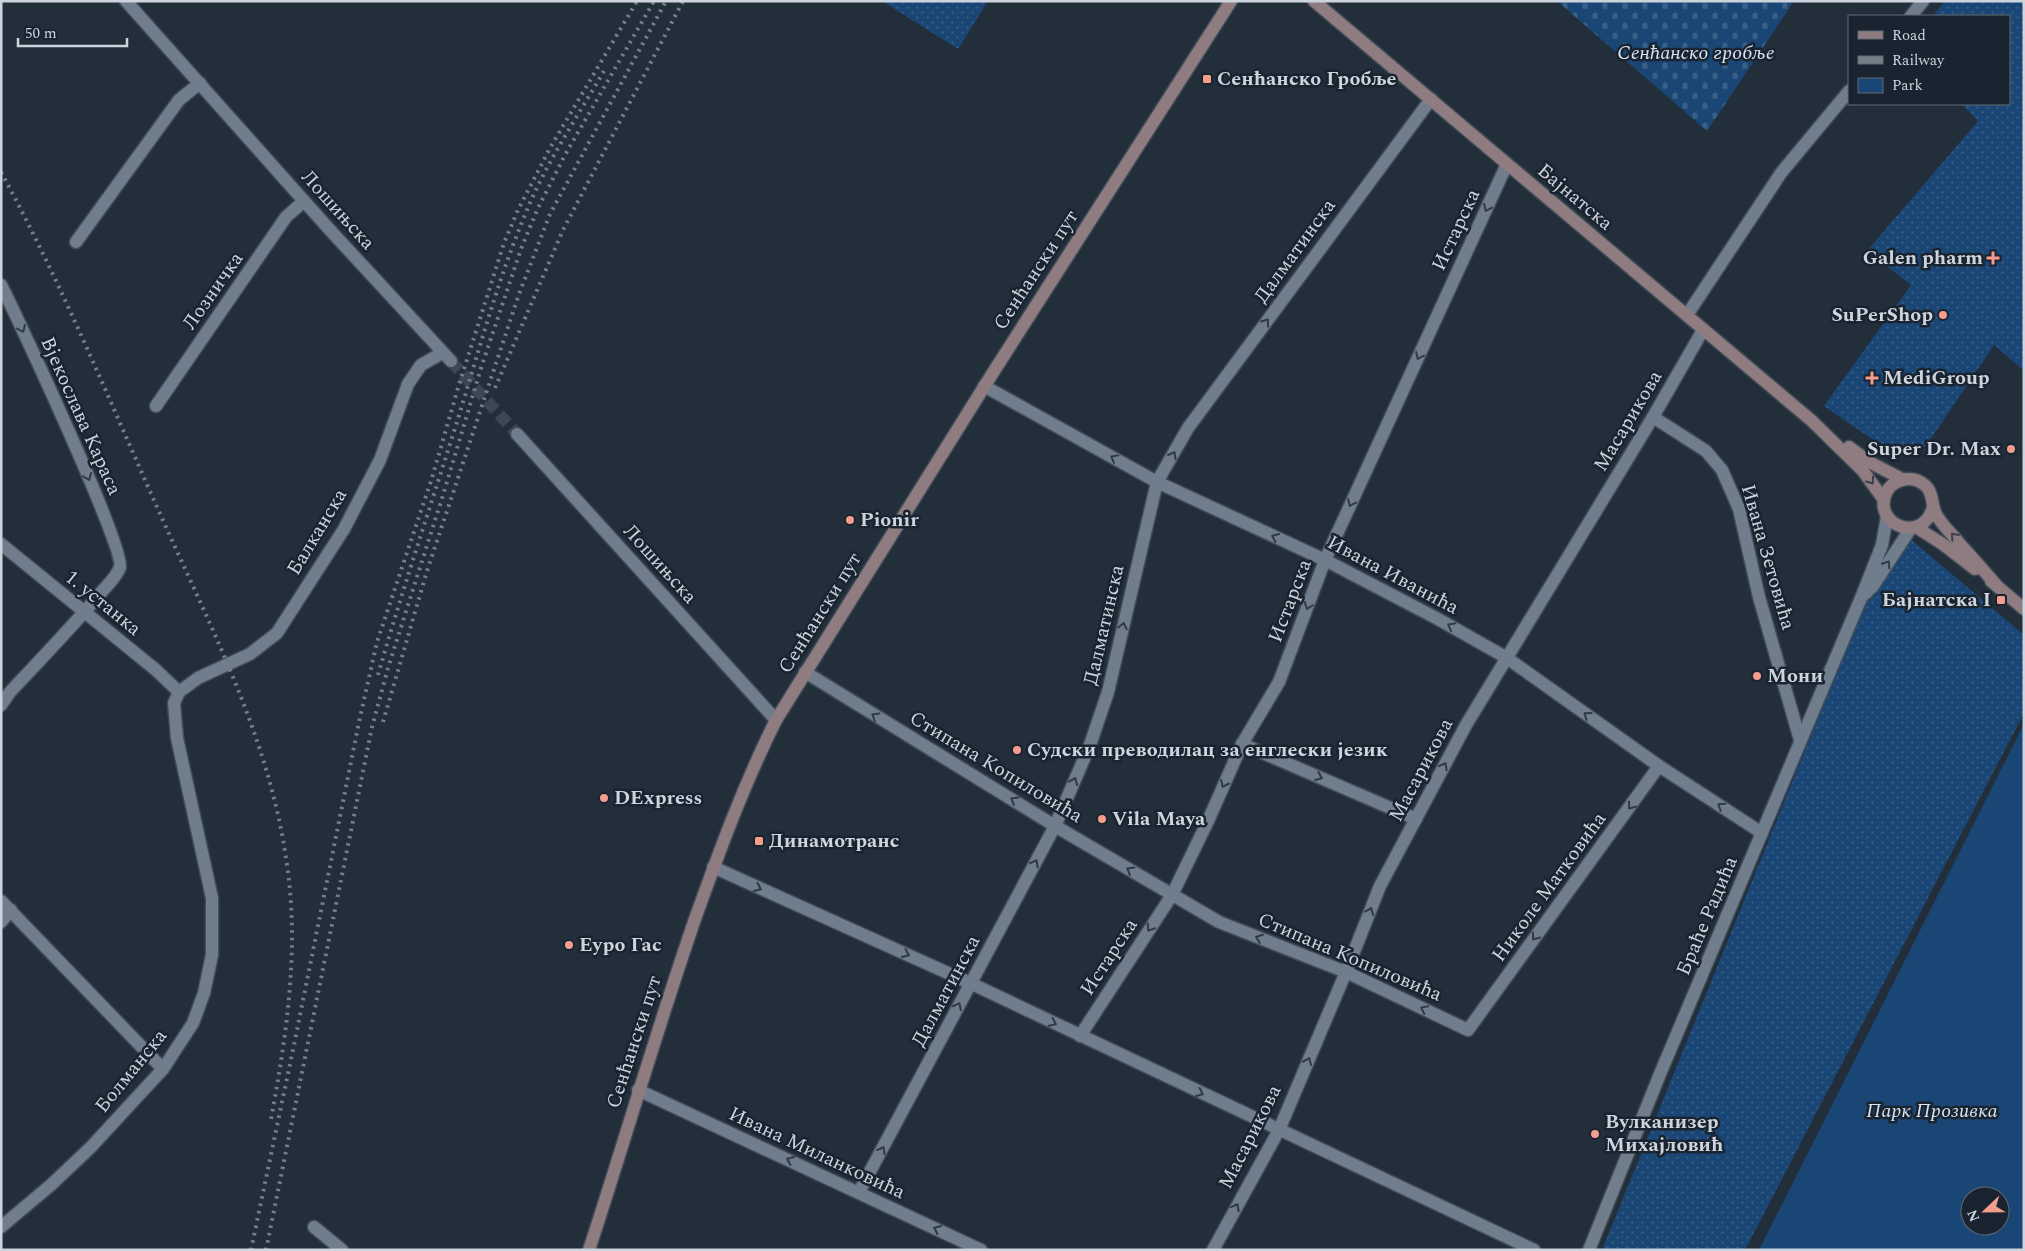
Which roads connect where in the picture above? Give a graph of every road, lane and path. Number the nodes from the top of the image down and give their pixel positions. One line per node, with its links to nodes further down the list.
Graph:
1 (126, 1): 6 (street, Лошињска)
2 (1231, 1): 16 (main road, Сенћански пут)
3 (1314, 1): 8 (main road, Бајнатска)
4 (1923, 1): 5 (street)
5 (1911, 15)
6 (200, 83): 10 (street, Лошињска); 11 (street)
7 (1848, 92): 13 (street)
8 (1432, 99): 9 (main road, Бајнатска); 22 (street, Далматинска, one-way to 8)
9 (1507, 164): 13 (main road, Бајнатска); 28 (street, Истарска, one-way to 28)
10 (304, 201): 15 (street, Лошињска); 17 (street, Лозничка)
11 (76, 242)
12 (1, 285): 32 (street, Вјекослава Караса, one-way to 32)
13 (1687, 315): 14 (main road, Бајнатска)
14 (1703, 330): 18 (street, Масарикова); 19 (main road, Бајнатска)
15 (446, 357): 36 (street, Балканска)
16 (984, 386): 22 (street, Ивана Иванића, one-way to 16); 34 (main road, Сенћански пут)
17 (156, 406)
18 (1653, 417): 33 (street, Масарикова); 39 (street, Ивана Зетовића)
19 (1812, 421): 21 (main road, Бајнатска); 23 (main road, Бајнатска, one-way to 23)
20 (516, 434): 38 (street, Лошињска)
21 (1902, 479): 23 (main road); 24 (main road, Бајнатска)
22 (1157, 482): 28 (street, Ивана Иванића, one-way to 22); 43 (street, Далматинска, one-way to 22)
23 (1884, 500): 25 (main road, Бајнатска)
24 (1933, 507): 26 (main road); 29 (main road, Бајнатска, one-way to 24)
25 (1887, 516): 26 (main road, Бајнатска); 30 (street, Браће Радића)
26 (1914, 527): 29 (main road, Бајнатска); 30 (street, Браће Радића, one-way to 26)
27 (1, 544): 32 (street, 1. устанка)
28 (1325, 560): 33 (street, Ивана Иванића, one-way to 28); 40 (street, Истарска, one-way to 40)
29 (1997, 586): 31 (main road, Бајнатска)
30 (1861, 598): 39 (street, Браће Радића)
31 (2024, 609)
32 (85, 612): 35 (street); 36 (street, 1. устанка)
33 (1507, 658): 41 (street, Ивана Иванића, one-way to 33); 42 (street, Масарикова, one-way to 33)
34 (805, 672): 38 (main road, Сенћански пут); 43 (street, Стипана Копиловића, one-way to 34)
35 (5, 688): 37 (street)
36 (179, 692): 54 (street, Болманска)
37 (1, 705)
38 (776, 720): 45 (main road, Сенћански пут)
39 (1800, 740): 44 (street, Браће Радића)
40 (1242, 744): 42 (street, one-way to 42); 46 (street, Истарска, one-way to 46)
41 (1659, 766): 44 (street, Ивана Иванића, one-way to 41); 52 (street, Николе Матковића, one-way to 52)
42 (1416, 819): 50 (street, Масарикова, one-way to 42)
43 (1055, 826): 46 (street, Стипана Копиловића, one-way to 43); 51 (street, Далматинска, one-way to 43)
44 (1762, 833): 65 (street, Браће Радића)
45 (713, 868): 51 (street, one-way to 51); 55 (main road, Сенћански пут)
46 (1172, 895): 50 (street, Стипана Копиловића, one-way to 46); 53 (street, Истарска, one-way to 53)
47 (1, 901): 48 (street)
48 (11, 910): 49 (street); 54 (street)
49 (1, 922)
50 (1346, 972): 52 (street, Стипана Копиловића, one-way to 50); 56 (street, Масарикова, one-way to 50)
51 (970, 983): 53 (street, one-way to 53); 57 (street, Далматинска, one-way to 51)
52 (1468, 1030)
53 (1080, 1036): 56 (street, one-way to 56)
54 (163, 1069): 58 (street, Болманска)
55 (638, 1090): 57 (street, Ивана Миланковића, one-way to 55); 61 (main road, Сенћански пут)
56 (1278, 1130): 63 (street, Масарикова, one-way to 56); 64 (street)
57 (859, 1192): 62 (street, Ивана Миланковића, one-way to 57)
58 (4, 1222)
59 (314, 1227): 60 (street)
60 (342, 1250)
61 (589, 1250)
62 (981, 1250)
63 (1213, 1250)
64 (1534, 1250)
65 (1589, 1250)

